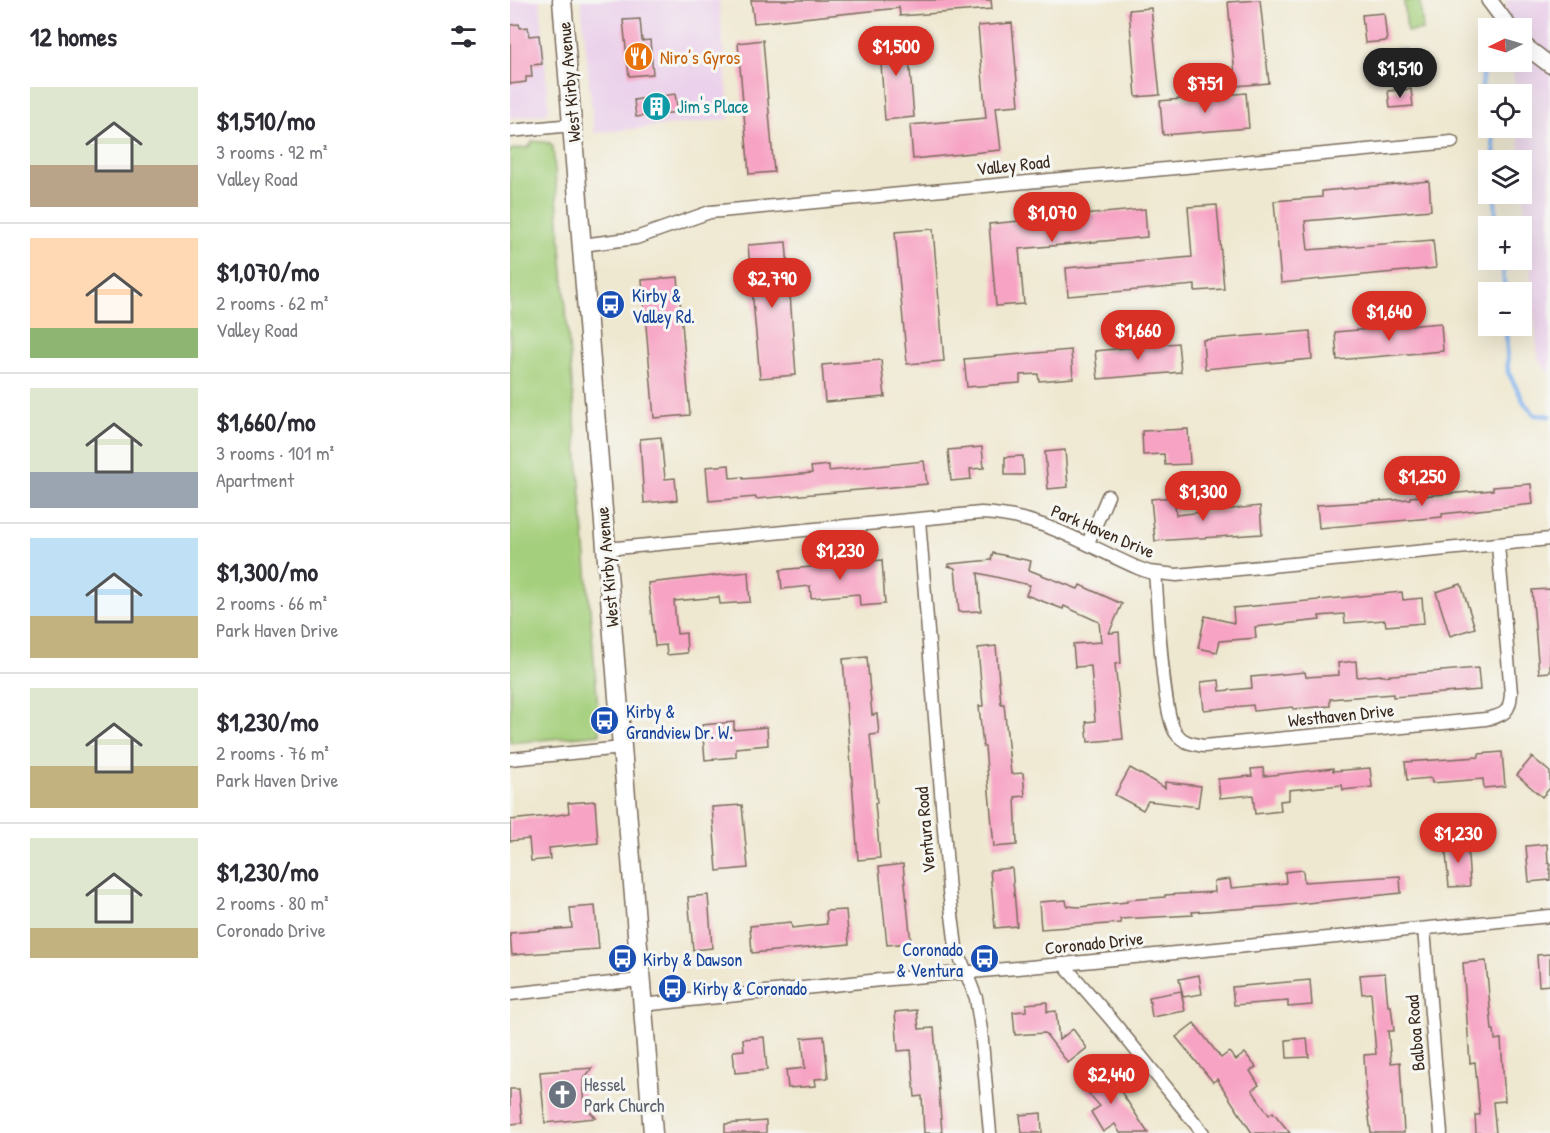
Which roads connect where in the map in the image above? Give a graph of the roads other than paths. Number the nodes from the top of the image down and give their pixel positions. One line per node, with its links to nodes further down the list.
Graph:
1 (562, 0): 6 (main road, West Kirby Avenue)
2 (1488, 0): 3 (street)
3 (1502, 18)
4 (1532, 51): 5 (street)
5 (1550, 65)
6 (572, 125): 7 (street); 9 (main road, West Kirby Avenue)
7 (510, 131)
8 (1452, 142): 9 (street, Valley Road)
9 (582, 245): 15 (main road, West Kirby Avenue)
10 (1107, 496): 13 (street)
11 (919, 520): 13 (street, Park Haven Drive); 15 (street, Park Haven Drive); 22 (street, Ventura Road)
12 (1550, 539): 14 (street, Park Haven Drive)
13 (1088, 543): 16 (street, Park Haven Drive)
14 (1498, 545): 16 (street, Park Haven Drive); 16 (street, Westhaven Drive)
15 (606, 549): 17 (main road, West Kirby Avenue)
16 (1155, 573)
17 (622, 748): 18 (street); 23 (main road, West Kirby Avenue)
18 (510, 759)
19 (1550, 916): 20 (street, Coronado Drive)
20 (1424, 929): 21 (street, Coronado Drive); 29 (street, Balboa Road)
21 (1063, 964): 22 (street, Coronado Drive); 28 (street)
22 (967, 973): 25 (street, Coronado Drive); 27 (street, Ventura Road)
23 (640, 980): 24 (street); 25 (main road, West Kirby Avenue)
24 (510, 994)
25 (642, 1005): 26 (main road, West Kirby Avenue)
26 (652, 1133)
27 (990, 1133)
28 (1203, 1133)
29 (1442, 1133)

